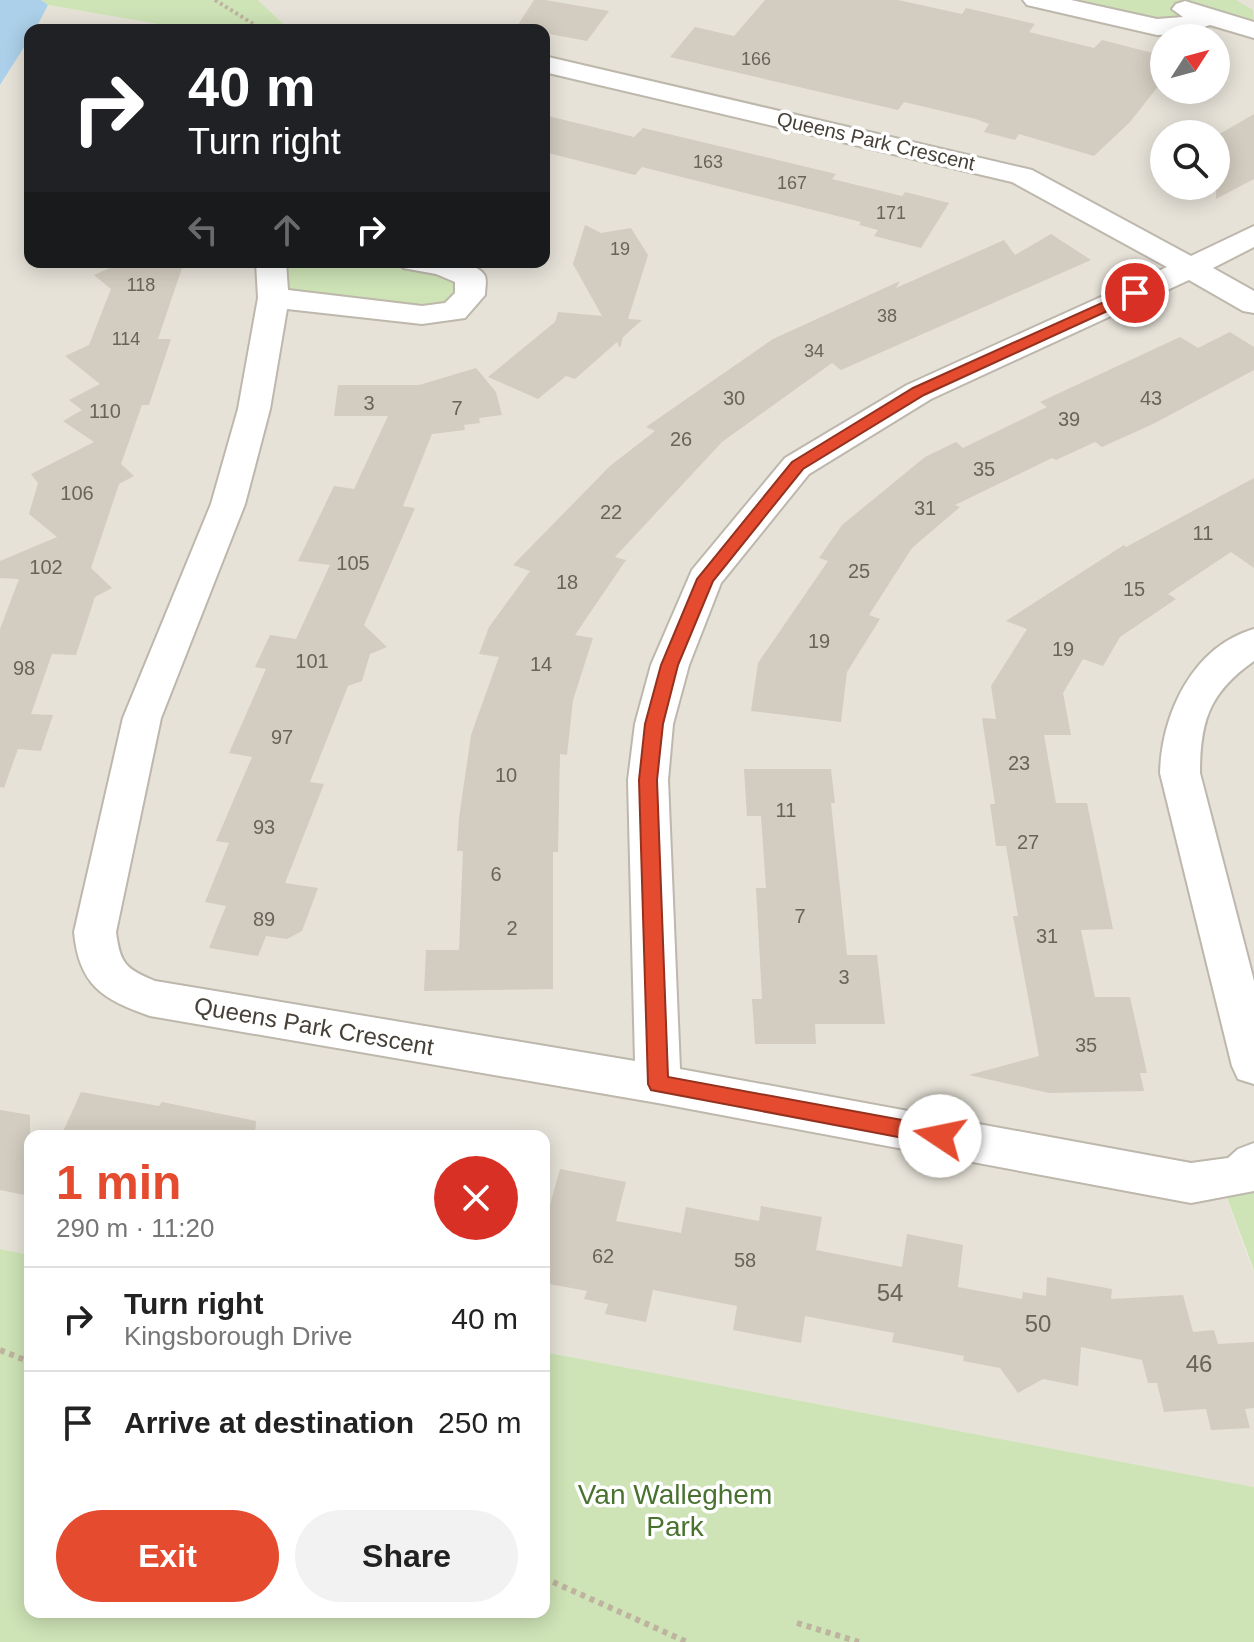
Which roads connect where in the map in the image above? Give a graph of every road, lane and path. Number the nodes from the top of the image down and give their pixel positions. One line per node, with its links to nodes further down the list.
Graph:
1 (215, 0): 7 (path)
2 (1036, 0): 5 (street)
3 (1149, 0): 5 (street)
4 (1236, 0): 6 (street)
5 (1211, 16): 8 (street)
6 (1254, 16)
7 (253, 24)
8 (1254, 30)
9 (550, 65): 12 (street, Queens Park Crescent)
10 (1254, 235): 12 (street)
11 (447, 268): 13 (street)
12 (1190, 268): 14 (street, Queens Park Crescent); 17 (street)
13 (272, 280): 17 (street, Queens Park Crescent)
14 (1254, 304)
15 (1254, 642): 16 (street)
16 (1254, 1066)
17 (658, 1084): 18 (street, Queens Park Crescent)
18 (1254, 1163)
19 (0, 1350): 20 (path)
20 (24, 1360)
21 (550, 1581): 23 (path)
22 (797, 1623): 24 (path)
23 (687, 1642)
24 (859, 1642)

